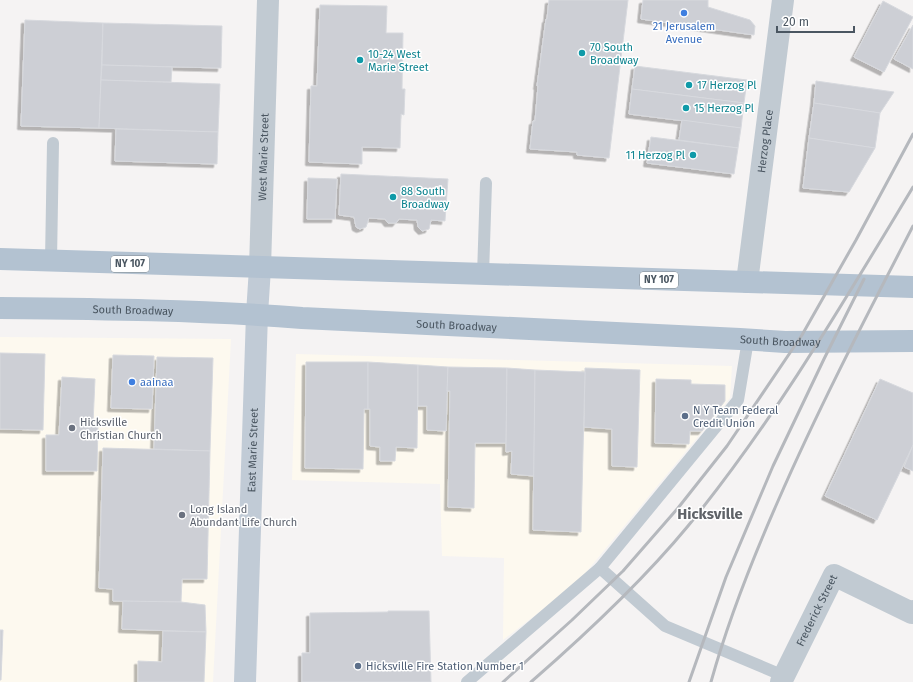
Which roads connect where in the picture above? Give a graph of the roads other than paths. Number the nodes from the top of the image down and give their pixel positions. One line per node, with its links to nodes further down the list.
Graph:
1 (268, 0): 7 (street, West Marie Street)
2 (783, 0): 9 (street, Herzog Place)
3 (53, 143): 6 (lane)
4 (486, 184): 8 (lane)
5 (0, 259): 6 (main road, NY 107)
6 (51, 261): 7 (main road, NY 107)
7 (260, 268): 8 (main road, NY 107); 12 (main road, West Marie Street)
8 (483, 275): 9 (main road, NY 107)
9 (747, 282): 10 (main road, NY 107)
10 (913, 287)
11 (0, 308): 12 (main road, South Broadway)
12 (257, 314): 13 (main road, South Broadway); 18 (main road, East Marie Street)
13 (748, 340): 14 (main road, South Broadway); 15 (lane)
14 (913, 341)
15 (600, 568): 17 (lane); 19 (lane)
16 (913, 611): 17 (street, Frederick Street)
17 (783, 679)
18 (245, 682)
19 (466, 682)

